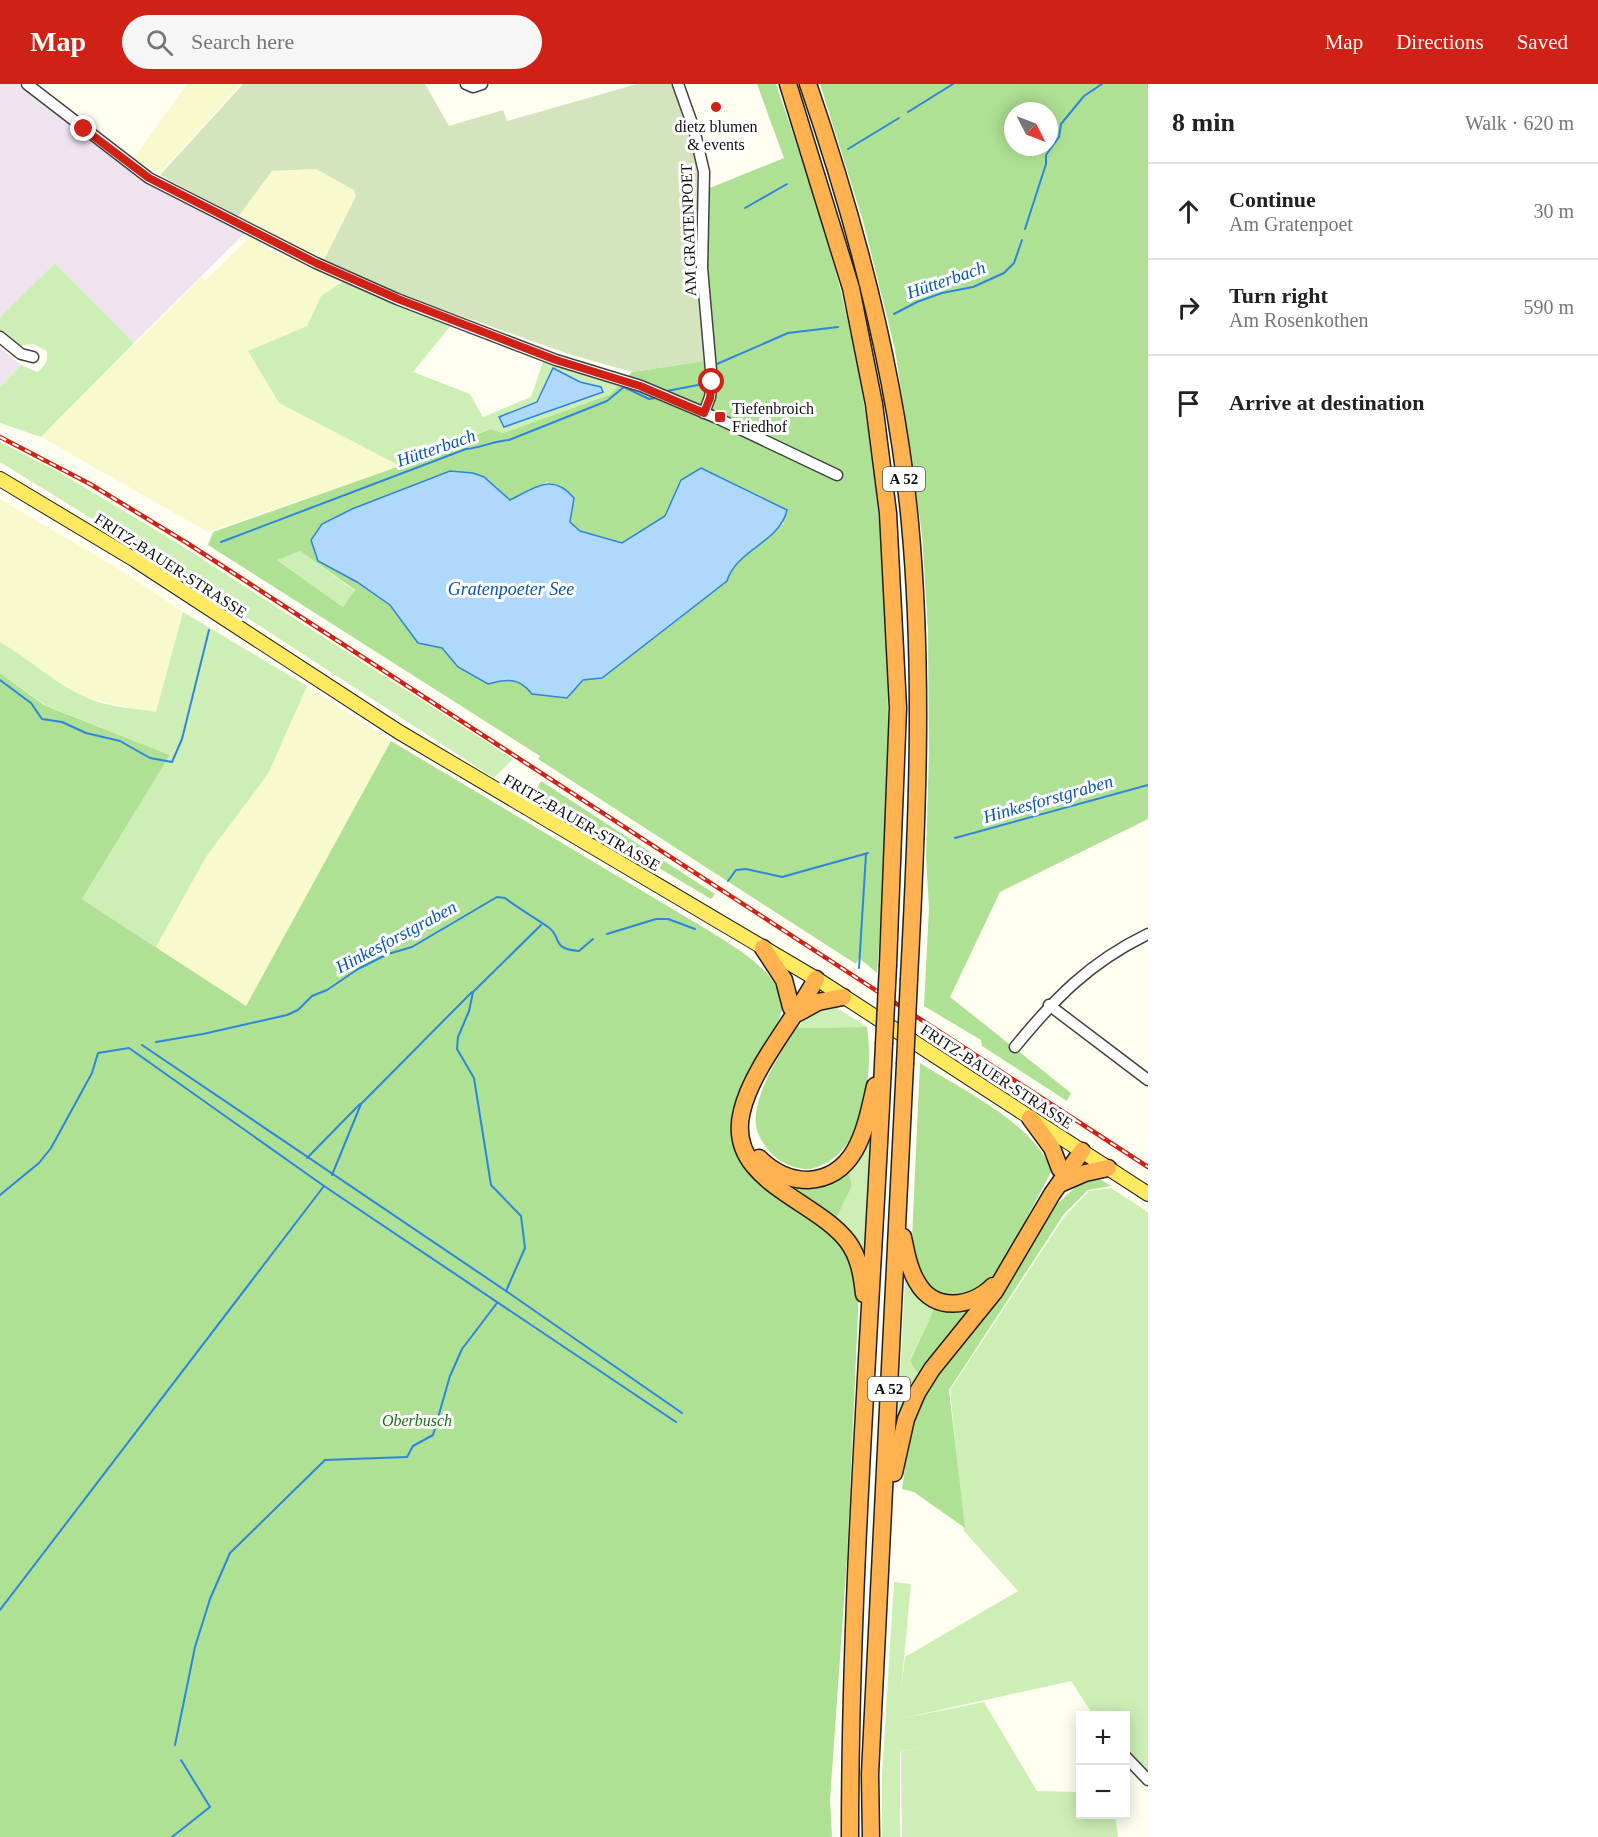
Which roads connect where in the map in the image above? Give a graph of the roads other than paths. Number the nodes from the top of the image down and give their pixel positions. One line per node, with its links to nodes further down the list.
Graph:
1 (27, 84): 9 (street)
2 (466, 84): 3 (street)
3 (482, 84)
4 (678, 84): 9 (street, AM GRATENPOET)
5 (788, 84): 18 (highway, A 52, bridge)
6 (808, 84): 27 (highway, A 52, bridge)
7 (0, 337): 8 (street)
8 (33, 357)
9 (704, 413): 10 (street)
10 (837, 475)
11 (0, 479): 13 (main road, FRITZ-BAUER-STRASSE)
12 (1148, 934): 16 (street)
13 (763, 948): 14 (main road, FRITZ-BAUER-STRASSE); 17 (highway)
14 (812, 977): 15 (main road, FRITZ-BAUER-STRASSE); 17 (highway)
15 (843, 997): 17 (highway); 22 (main road, FRITZ-BAUER-STRASSE)
16 (1049, 1005): 19 (street); 20 (street)
17 (791, 1015): 21 (highway)
18 (884, 1044): 21 (highway); 29 (highway, A 52)
19 (1015, 1047)
20 (1148, 1080)
21 (750, 1092): 29 (highway)
22 (1030, 1118): 23 (main road, FRITZ-BAUER-STRASSE); 25 (highway)
23 (1078, 1148): 24 (main road, FRITZ-BAUER-STRASSE); 25 (highway)
24 (1108, 1168): 25 (highway); 26 (main road, FRITZ-BAUER-STRASSE)
25 (1058, 1182): 28 (highway)
26 (1148, 1194)
27 (898, 1208): 28 (highway); 30 (highway, A 52)
28 (1004, 1274): 30 (highway)
29 (869, 1336): 33 (highway, A 52)
30 (880, 1569): 34 (highway, A 52)
31 (1130, 1762): 32 (street)
32 (1148, 1780)
33 (850, 1837)
34 (871, 1837)

